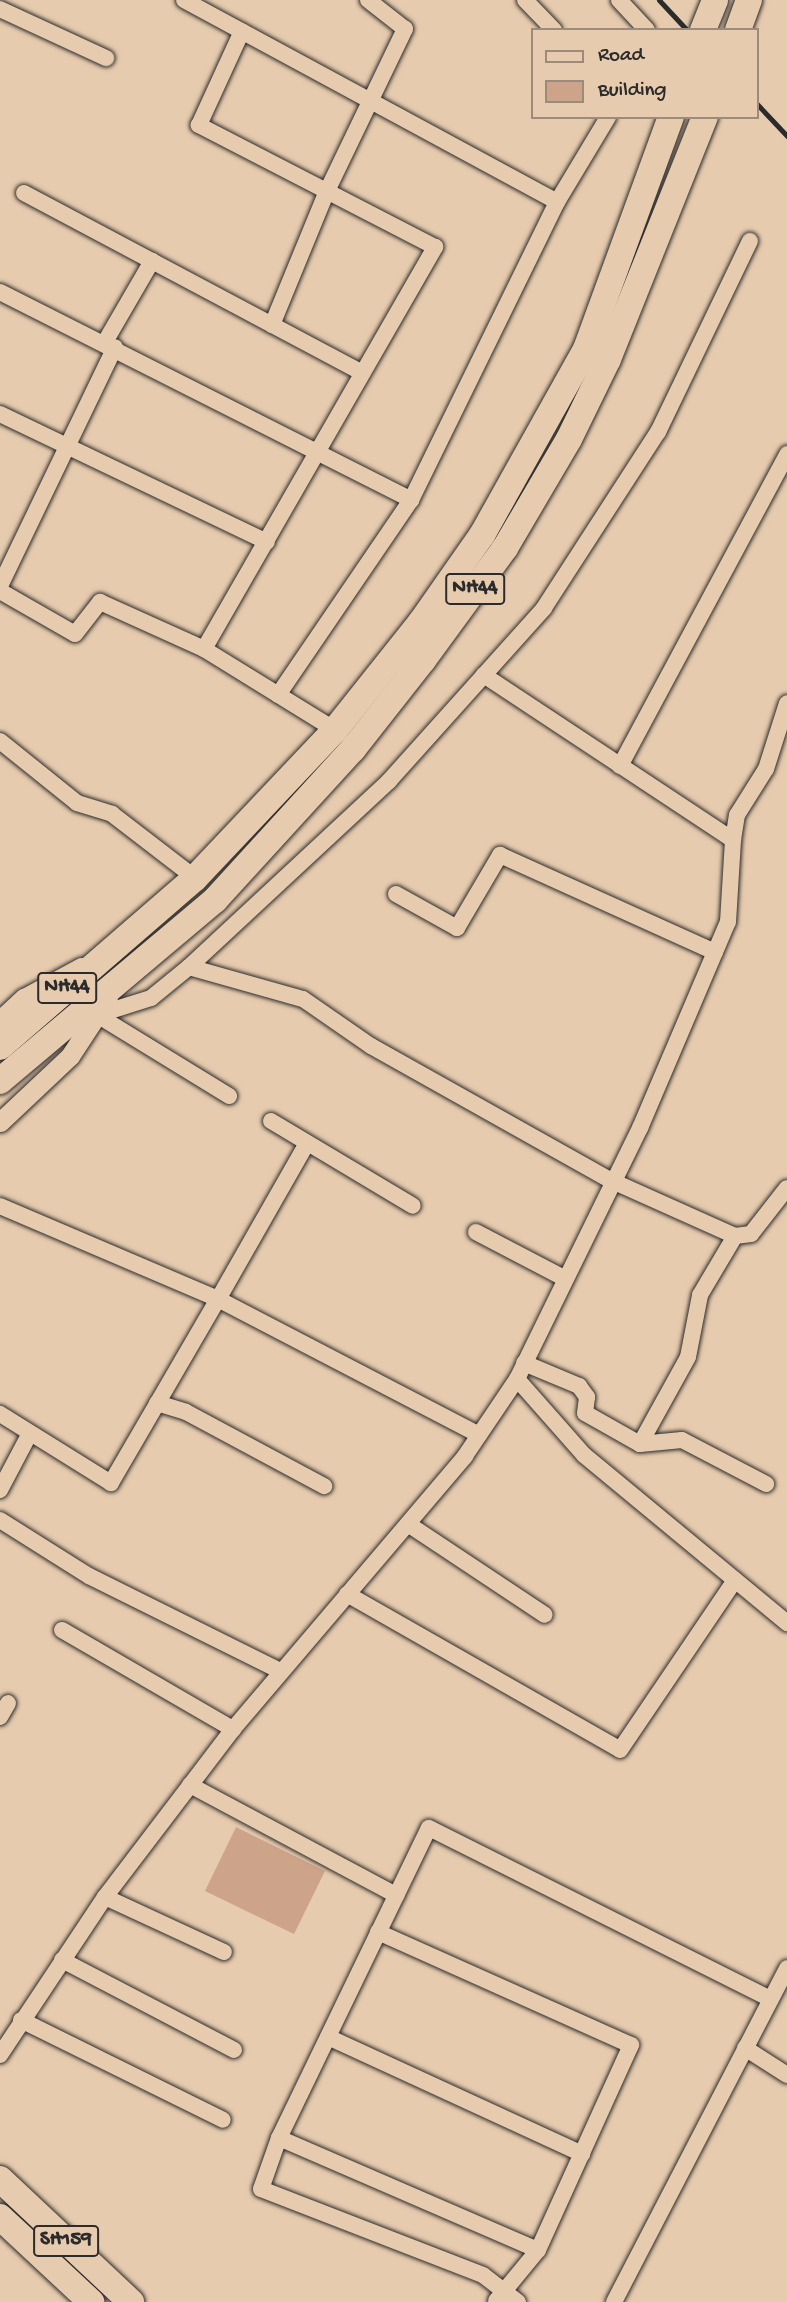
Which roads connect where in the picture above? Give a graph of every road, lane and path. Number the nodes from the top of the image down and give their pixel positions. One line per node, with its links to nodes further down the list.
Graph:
1 (184, 0): 12 (street)
2 (368, 0): 14 (street)
3 (524, 0): 8 (street)
4 (619, 0): 9 (street)
5 (715, 0): 10 (main road)
6 (749, 0): 11 (main road)
7 (0, 9): 13 (street)
8 (552, 28)
9 (645, 28)
10 (705, 28)
11 (739, 28)
12 (242, 31): 14 (street); 18 (street)
13 (106, 58)
14 (373, 102): 18 (street); 20 (street)
15 (607, 119): 20 (street)
16 (670, 119): 38 (main road, NH44)
17 (704, 119): 47 (main road, NH44)
18 (327, 191): 24 (street); 26 (street)
19 (23, 193): 22 (street)
20 (557, 202): 31 (street)
21 (750, 241): 35 (street)
22 (152, 261): 24 (street); 25 (street)
23 (0, 292): 25 (street)
24 (272, 325): 26 (street)
25 (110, 344): 28 (street); 29 (street)
26 (362, 373): 29 (street)
27 (0, 414): 28 (street)
28 (67, 446): 32 (street); 33 (street)
29 (316, 453): 31 (street); 32 (street)
30 (787, 454): 41 (street)
31 (411, 500): 36 (street)
32 (267, 542): 34 (street)
33 (0, 589): 34 (street)
34 (204, 649): 36 (street)
35 (484, 675): 41 (street); 46 (street)
36 (278, 695): 38 (street)
37 (787, 703): 40 (street)
38 (335, 730): 43 (main road, NH44)
39 (0, 741): 43 (street)
40 (781, 744): 42 (street)
41 (620, 766): 42 (street)
42 (733, 839): 45 (street)
43 (195, 878): 49 (main road, NH44)
44 (396, 894): 45 (street)
45 (715, 952): 56 (street)
46 (189, 967): 48 (street); 56 (street)
47 (122, 977): 48 (street); 51 (main road, NH44)
48 (97, 1015): 52 (street); 54 (street)
49 (12, 1022): 50 (main road, NH44)
50 (0, 1047)
51 (0, 1081)
52 (229, 1096)
53 (271, 1121): 55 (street)
54 (0, 1122)
55 (306, 1145): 59 (street); 63 (street)
56 (610, 1180): 61 (street); 62 (street)
57 (787, 1188): 61 (street)
58 (0, 1206): 63 (street)
59 (413, 1206)
60 (476, 1232): 62 (street)
61 (735, 1236): 70 (street)
62 (564, 1278): 64 (street)
63 (218, 1299): 66 (street); 69 (street)
64 (524, 1363): 65 (street); 70 (street)
65 (517, 1379): 69 (street); 76 (street)
66 (158, 1403): 68 (street); 72 (street)
67 (0, 1414): 68 (street)
68 (30, 1433): 73 (street)
69 (479, 1435): 75 (street)
70 (640, 1444): 71 (street)
71 (766, 1484)
72 (324, 1486)
73 (0, 1490)
74 (0, 1520): 81 (street)
75 (408, 1524): 77 (street); 78 (street)
76 (735, 1580): 77 (street); 79 (street)
77 (347, 1594): 81 (street)
78 (545, 1615)
79 (787, 1623)
80 (62, 1630): 82 (street)
81 (278, 1670): 82 (street)
82 (233, 1729): 83 (street)
83 (190, 1784): 84 (street); 85 (street)
84 (396, 1895): 86 (street); 90 (street)
85 (105, 1897): 87 (street); 88 (street)
86 (378, 1933): 92 (street); 99 (street)
87 (224, 1952)
88 (62, 1960): 91 (street); 94 (street)
89 (787, 1968): 90 (street)
90 (771, 1999): 93 (street)
91 (22, 2020): 95 (street); 97 (street)
92 (328, 2036): 98 (street); 99 (street)
93 (745, 2048): 96 (street); 107 (street)
94 (233, 2050)
95 (0, 2054)
96 (787, 2075)
97 (223, 2120)
98 (279, 2138): 102 (street); 103 (street)
99 (582, 2154): 102 (street)
100 (0, 2179): 105 (main road, SH159)
101 (0, 2217): 104 (main road)
102 (538, 2250): 103 (street)
103 (499, 2298): 106 (street)
104 (91, 2302)
105 (131, 2302)
106 (518, 2302)
107 (614, 2302)

